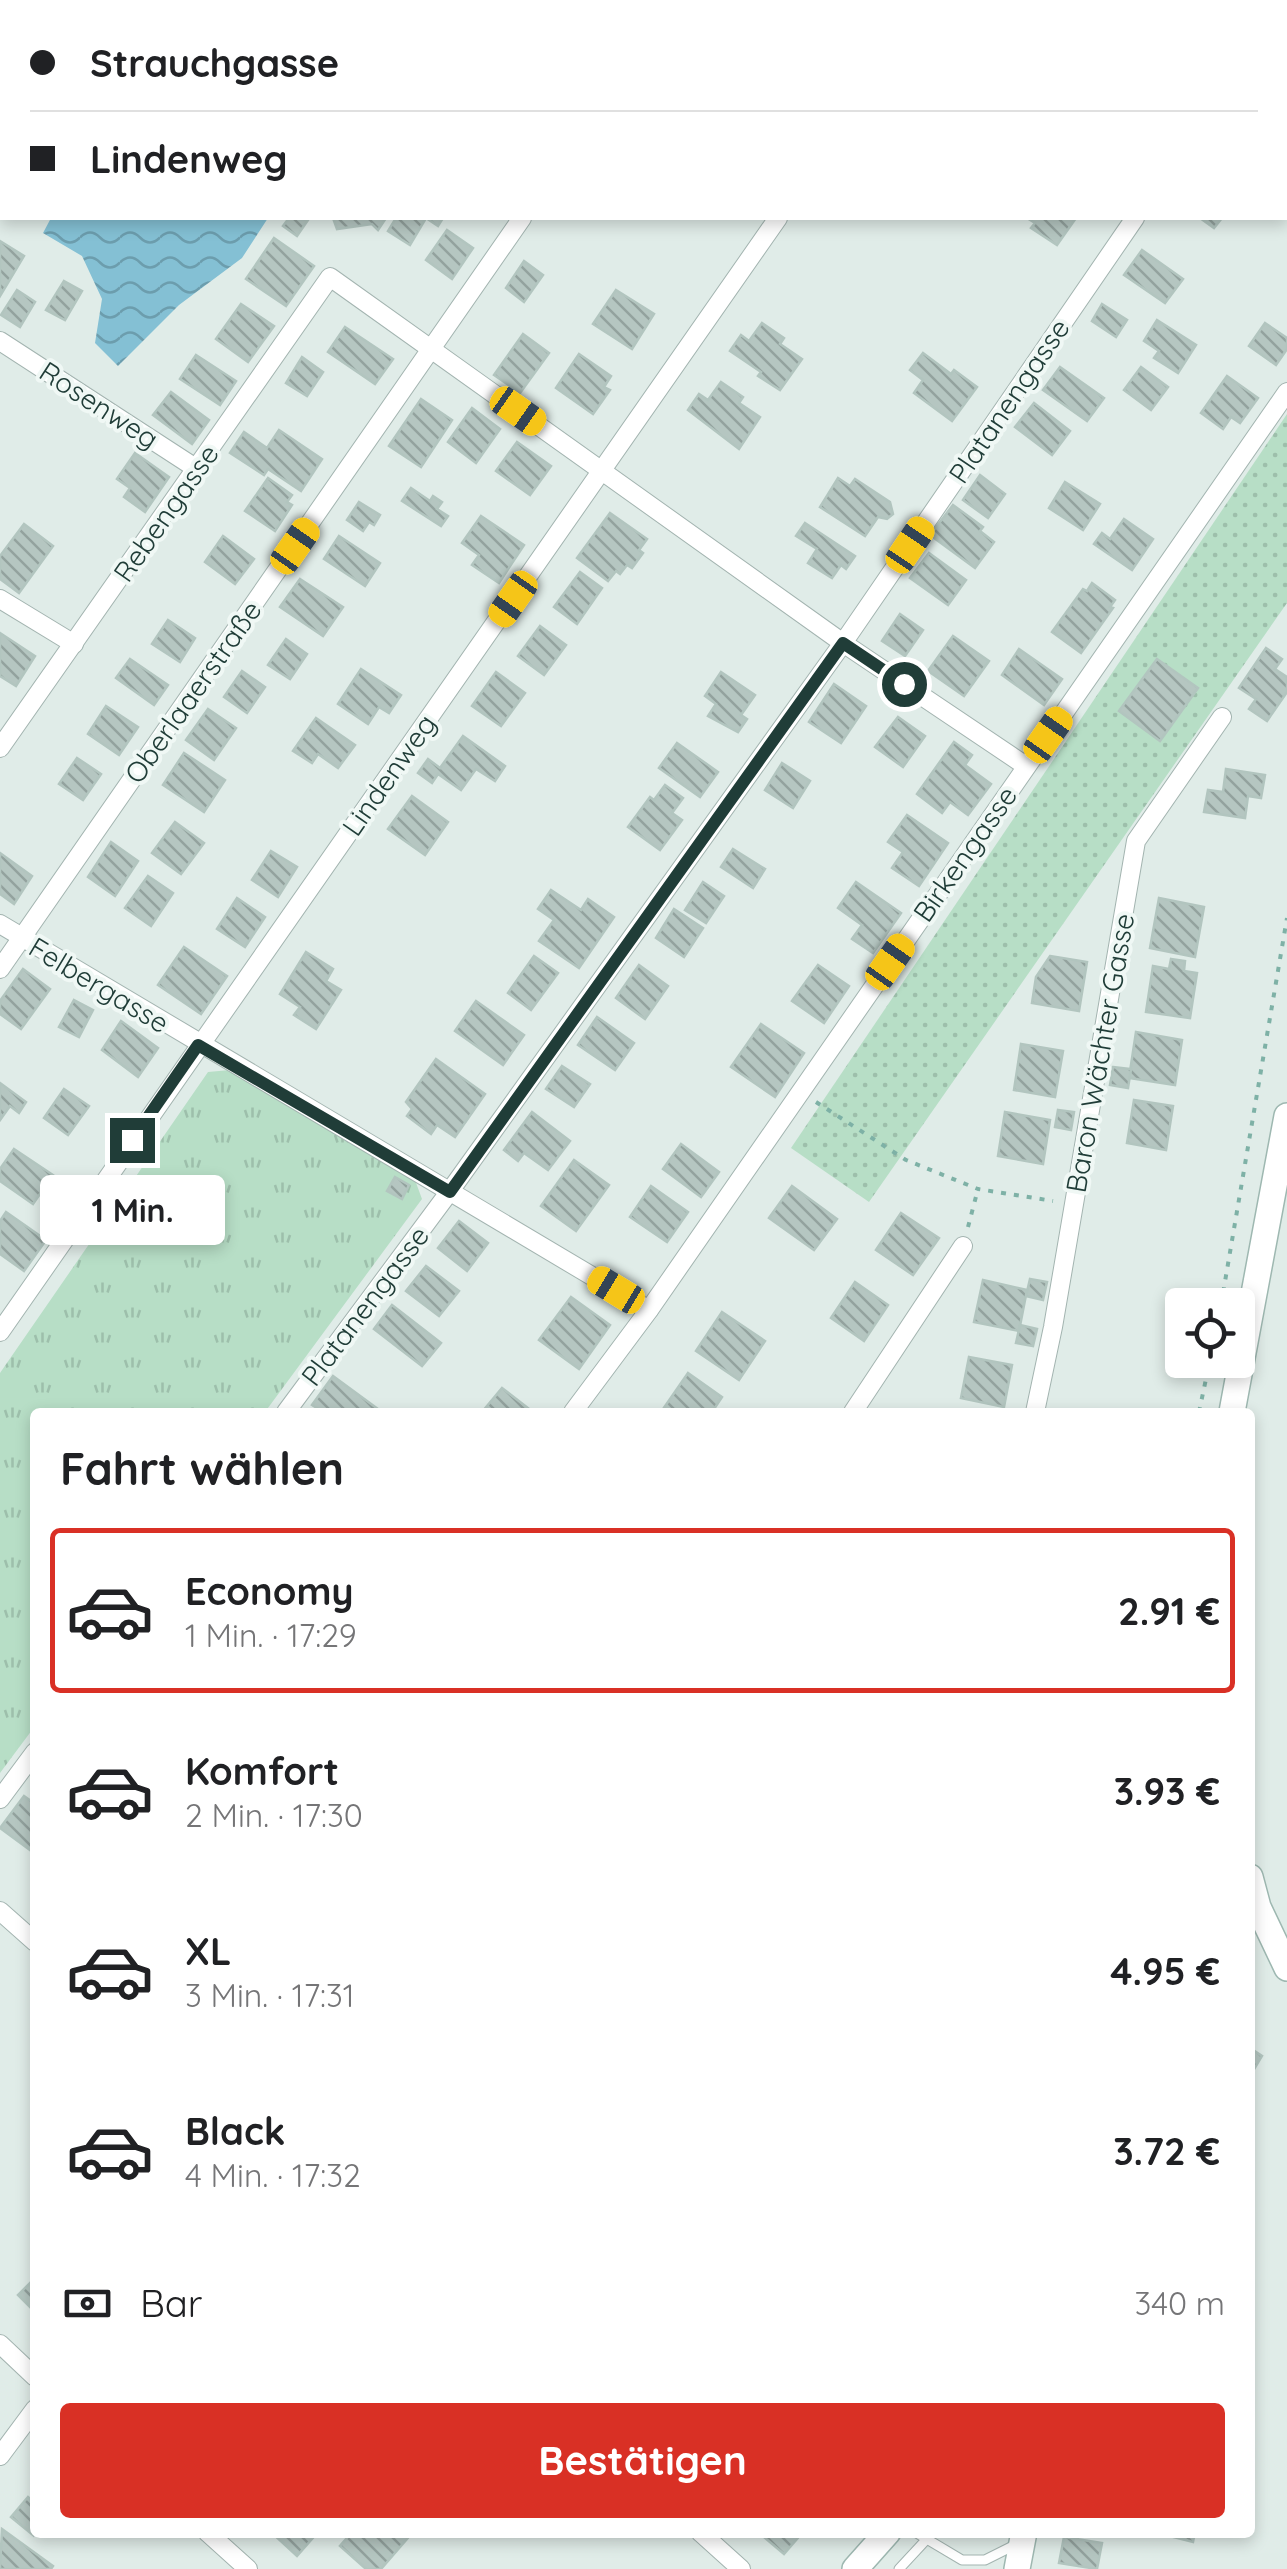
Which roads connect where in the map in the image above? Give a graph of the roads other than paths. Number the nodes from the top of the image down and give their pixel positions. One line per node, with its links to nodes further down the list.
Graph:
1 (521, 220): 5 (street, Oberlaaerstraße)
2 (777, 220): 8 (street, Lindenweg)
3 (1133, 220): 10 (street, Platanengasse)
4 (0, 341): 7 (street, Rosenweg)
5 (432, 350): 7 (street, Rebengasse); 8 (street); 16 (street, Oberlaaerstraße)
6 (1287, 392): 14 (street, Birkengasse)
7 (197, 469): 11 (street, Rebengasse)
8 (604, 472): 10 (street); 18 (street, Lindenweg)
9 (0, 599): 11 (street)
10 (843, 643): 14 (street); 20 (street, Platanengasse)
11 (74, 644): 13 (street, Rebengasse)
12 (1222, 717): 27 (street, Baron Wächter Gasse)
13 (0, 748)
14 (1026, 766): 22 (street, Birkengasse)
15 (0, 924): 16 (street, Felbergasse)
16 (22, 938): 17 (street, Oberlaaerstraße); 18 (street, Felbergasse)
17 (0, 969)
18 (198, 1045): 20 (street, Felbergasse); 23 (street, Lindenweg)
19 (1287, 1116): 28 (street)
20 (450, 1192): 22 (street, Felbergasse); 24 (street, Platanengasse)
21 (963, 1246): 26 (street)
22 (649, 1310): 25 (street, Birkengasse)
23 (0, 1332)
24 (289, 1408)
25 (576, 1408)
26 (856, 1408)
27 (1036, 1408)
28 (1233, 1408)
29 (30, 1759): 30 (street)
30 (0, 1799)
31 (1255, 1897): 34 (street)
32 (0, 1910): 33 (street)
33 (30, 1937)
34 (1287, 1968)
35 (0, 2344): 36 (street)
36 (30, 2372)
37 (30, 2415): 38 (street)
38 (0, 2456)
39 (214, 2538): 47 (street)
40 (707, 2538): 48 (street)
41 (883, 2538): 49 (street)
42 (922, 2538): 45 (lane)
43 (1021, 2538): 46 (lane)
44 (1023, 2538): 51 (street)
45 (925, 2541): 46 (lane); 50 (lane)
46 (961, 2564)
47 (248, 2569)
48 (742, 2569)
49 (855, 2569)
50 (900, 2569)
51 (1017, 2569)

